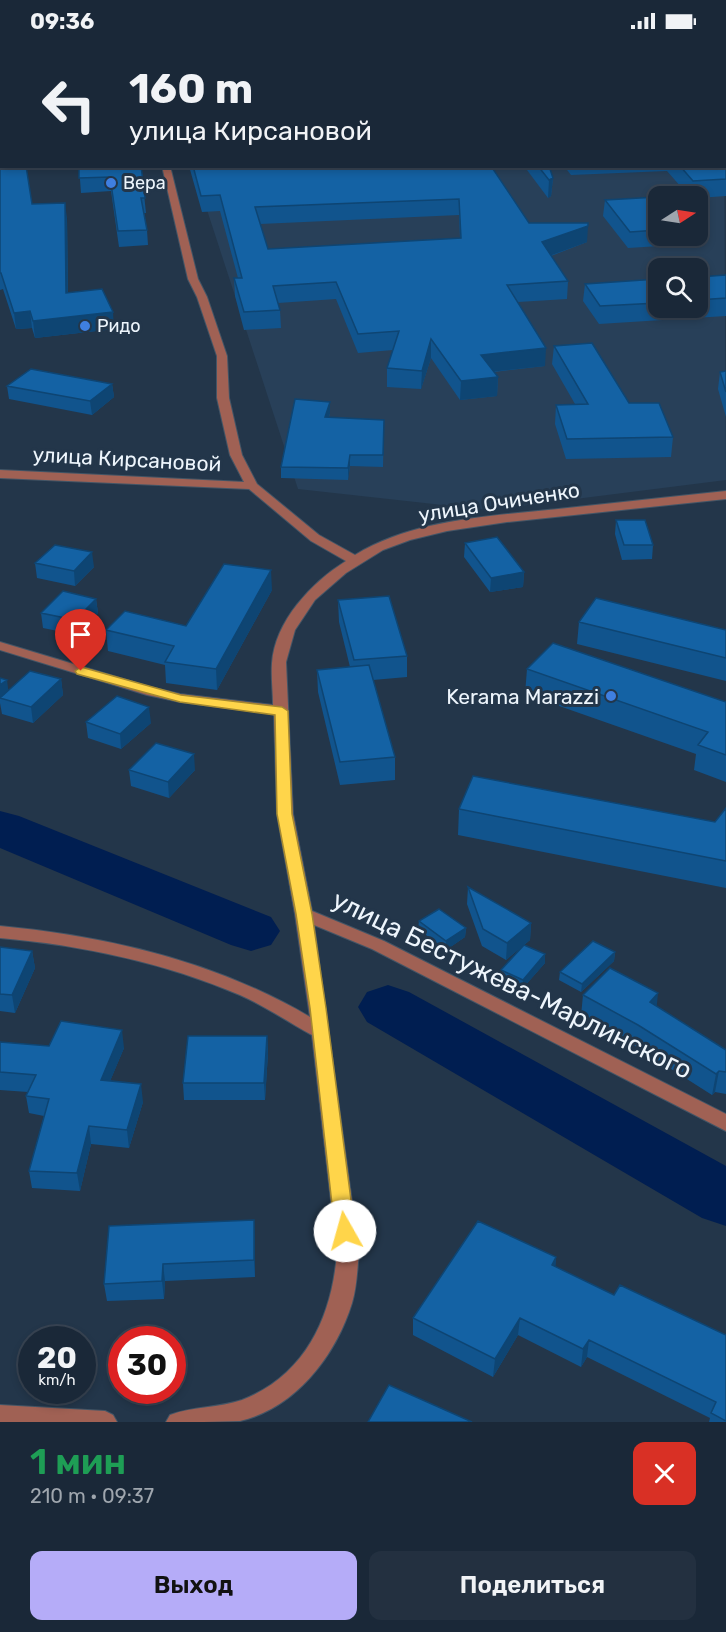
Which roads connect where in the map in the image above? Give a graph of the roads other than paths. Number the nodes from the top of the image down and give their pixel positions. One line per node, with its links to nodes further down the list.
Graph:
1 (166, 168): 3 (street)
2 (0, 474): 3 (street, улица Кирсановой)
3 (252, 486): 5 (street)
4 (726, 495): 5 (street, улица Очиченко)
5 (354, 560): 7 (street, улица Очиченко)
6 (0, 646): 7 (street)
7 (282, 711): 8 (street, улица Бестужева-Марлинского)
8 (304, 914): 10 (street, улица Бестужева-Марлинского); 11 (street, улица Бестужева-Марлинского)
9 (0, 932): 10 (street)
10 (321, 1032): 14 (street, улица Бестужева-Марлинского)
11 (726, 1123)
12 (0, 1415): 13 (street)
13 (105, 1422)
14 (178, 1422)

